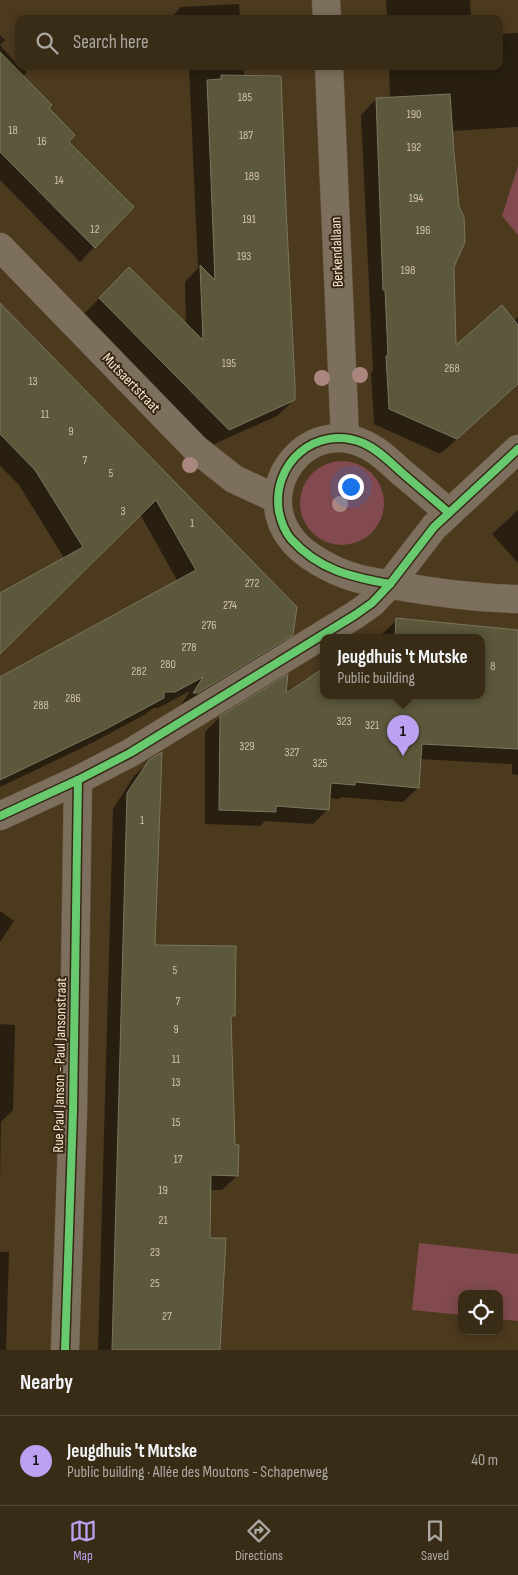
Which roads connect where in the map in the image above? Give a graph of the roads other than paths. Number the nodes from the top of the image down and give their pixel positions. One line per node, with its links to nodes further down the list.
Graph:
1 (326, 0): 2 (street)
2 (327, 15)
3 (329, 70): 5 (street, Berkendallaan)
4 (0, 247): 7 (street, Mutsaertstraat)
5 (345, 438): 7 (street); 8 (street)
6 (518, 449): 8 (street)
7 (277, 499): 9 (street)
8 (449, 513): 9 (street)
9 (390, 584): 10 (street); 11 (street)
10 (518, 599)
11 (327, 634)
12 (320, 638): 13 (street)
13 (78, 780): 14 (street); 15 (street, Rue Paul Janson - Paul Jansonstraat)
14 (0, 816)
15 (66, 1350)

